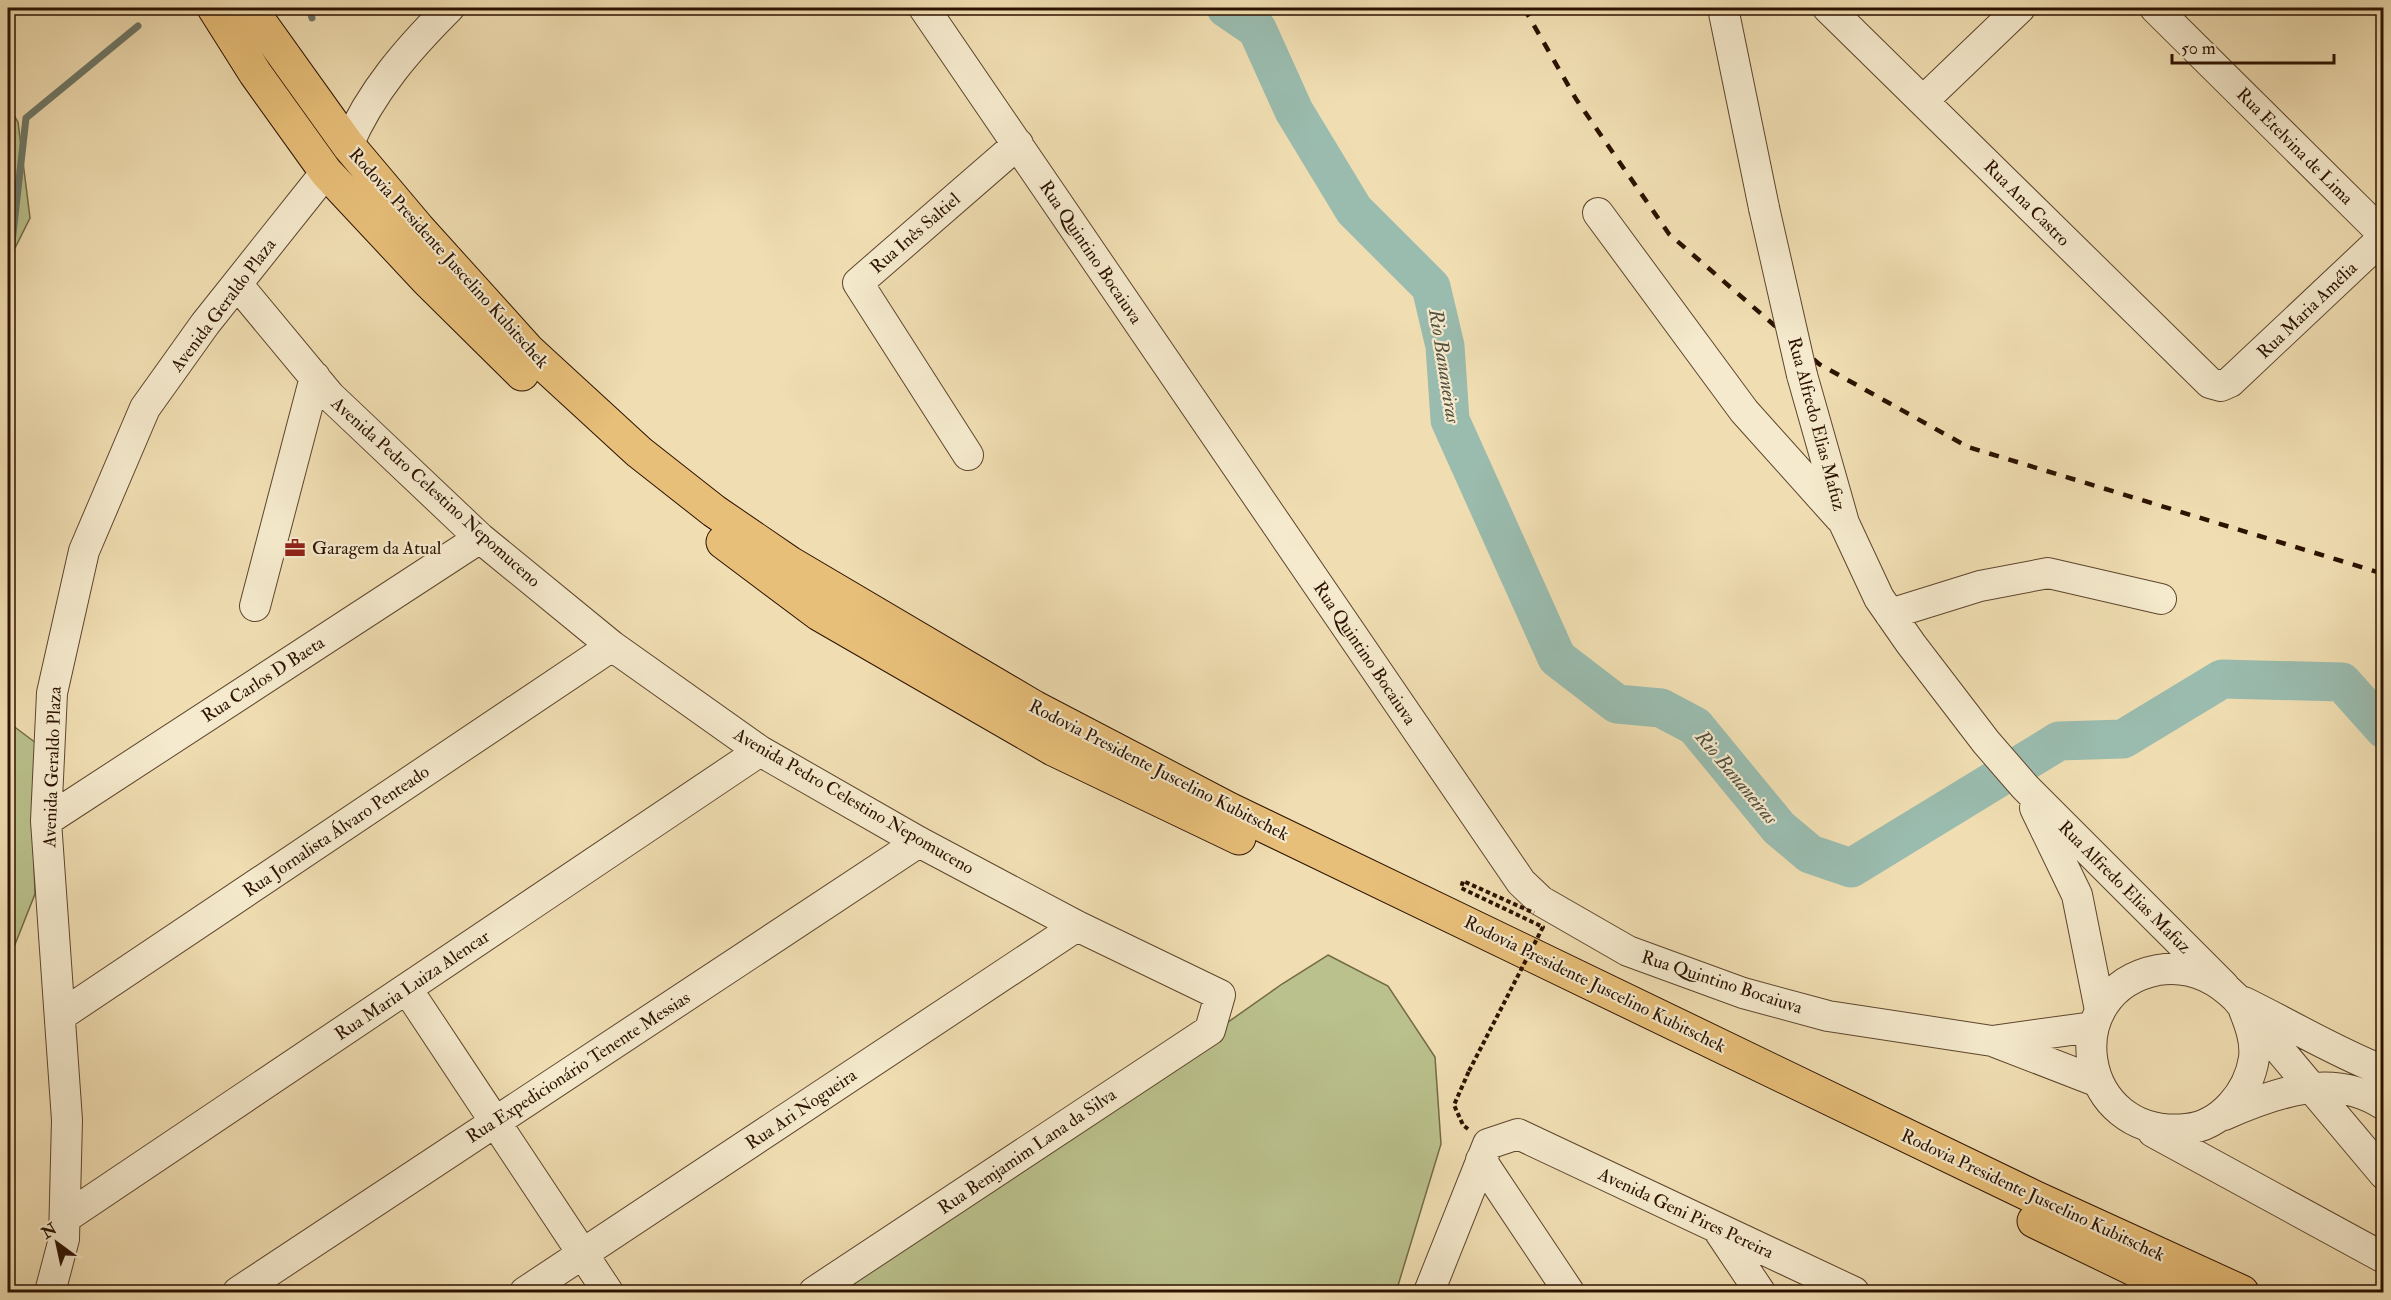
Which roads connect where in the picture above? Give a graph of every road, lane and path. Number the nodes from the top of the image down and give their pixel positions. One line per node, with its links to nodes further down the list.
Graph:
1 (214, 8): 12 (highway, Rodovia Presidente Juscelino Kubitschek)
2 (250, 8): 11 (highway, Rodovia Presidente Juscelino Kubitschek)
3 (449, 8): 11 (street)
4 (924, 8): 10 (street, Rua Quintino Bocaiuva)
5 (1723, 8): 19 (street, Rua Alfredo Elias Mafuz, bridge)
6 (1828, 8): 9 (street, Rua Ana Castro)
7 (2020, 8): 9 (street)
8 (2155, 8): 14 (street, Rua Etelvina de Lima)
9 (1924, 100): 17 (street, Rua Ana Castro)
10 (1018, 144): 18 (street, Rua Inês Saltiel); 36 (street, Rua Quintino Bocaiuva)
11 (348, 145): 60 (highway, Rodovia Presidente Juscelino Kubitschek)
12 (326, 172): 15 (street, Avenida Geraldo Plaza); 59 (highway, Rodovia Presidente Juscelino Kubitschek)
13 (1598, 213): 19 (street)
14 (2384, 236): 17 (street, Rua Maria Amélia)
15 (237, 284): 16 (street, Avenida Pedro Celestino Nepomuceno); 27 (street, Avenida Geraldo Plaza)
16 (315, 377): 20 (street, Avenida Pedro Celestino Nepomuceno); 22 (street)
17 (2230, 382)
18 (968, 455)
19 (1844, 523): 23 (street, Rua Alfredo Elias Mafuz)
20 (480, 538): 24 (street, Avenida Pedro Celestino Nepomuceno); 27 (street, Rua Carlos D Baeta)
21 (2161, 599): 23 (street)
22 (255, 606)
23 (1890, 614): 26 (street, Rua Alfredo Elias Mafuz)
24 (612, 646): 25 (street, Avenida Pedro Celestino Nepomuceno); 34 (street, Rua Jornalista Álvaro Penteado)
25 (760, 751): 28 (street, Avenida Pedro Celestino Nepomuceno); 31 (street, Rua Maria Luiza Alencar)
26 (2026, 788): 33 (street, Rua Alfredo Elias Mafuz); 35 (street, Rua Alfredo Elias Mafuz)
27 (46, 821): 34 (street, Avenida Geraldo Plaza)
28 (918, 842): 30 (street, Avenida Pedro Celestino Nepomuceno); 42 (street, Rua Expedicionário Tenente Messias)
29 (1534, 913): 44 (path, bridge)
30 (1077, 926): 32 (street, Avenida Pedro Celestino Nepomuceno); 48 (street, Rua Ari Nogueira)
31 (407, 989): 42 (street); 46 (street, Rua Maria Luiza Alencar)
32 (1220, 995): 54 (street, Rua Bemjamim Lana da Silva)
33 (2235, 998): 35 (street); 37 (street); 39 (street); 41 (street)
34 (60, 1017): 46 (street, Avenida Geraldo Plaza)
35 (2097, 1019): 36 (street, Rua Quintino Bocaiuva); 38 (street)
36 (1992, 1041): 38 (street, Rua Quintino Bocaiuva)
37 (2384, 1071)
38 (2096, 1081): 43 (street)
39 (2308, 1087): 40 (street); 41 (street); 45 (street)
40 (2380, 1094)
41 (2215, 1119): 43 (street)
42 (495, 1122): 48 (street); 51 (street, Rua Expedicionário Tenente Messias)
43 (2142, 1126): 49 (street)
44 (1484, 1152): 47 (street, Avenida Geni Pires Pereira); 55 (street); 56 (street)
45 (2384, 1174)
46 (65, 1218): 50 (street, Avenida Geraldo Plaza)
47 (1717, 1228): 57 (street); 58 (street, Avenida Geni Pires Pereira)
48 (583, 1254): 52 (street, Rua Ari Nogueira); 53 (street)
49 (2384, 1258)
50 (50, 1293)
51 (238, 1293)
52 (525, 1293)
53 (609, 1293)
54 (814, 1293)
55 (1429, 1293)
56 (1569, 1293)
57 (1760, 1293)
58 (1854, 1293)
59 (2181, 1293)
60 (2242, 1293)

